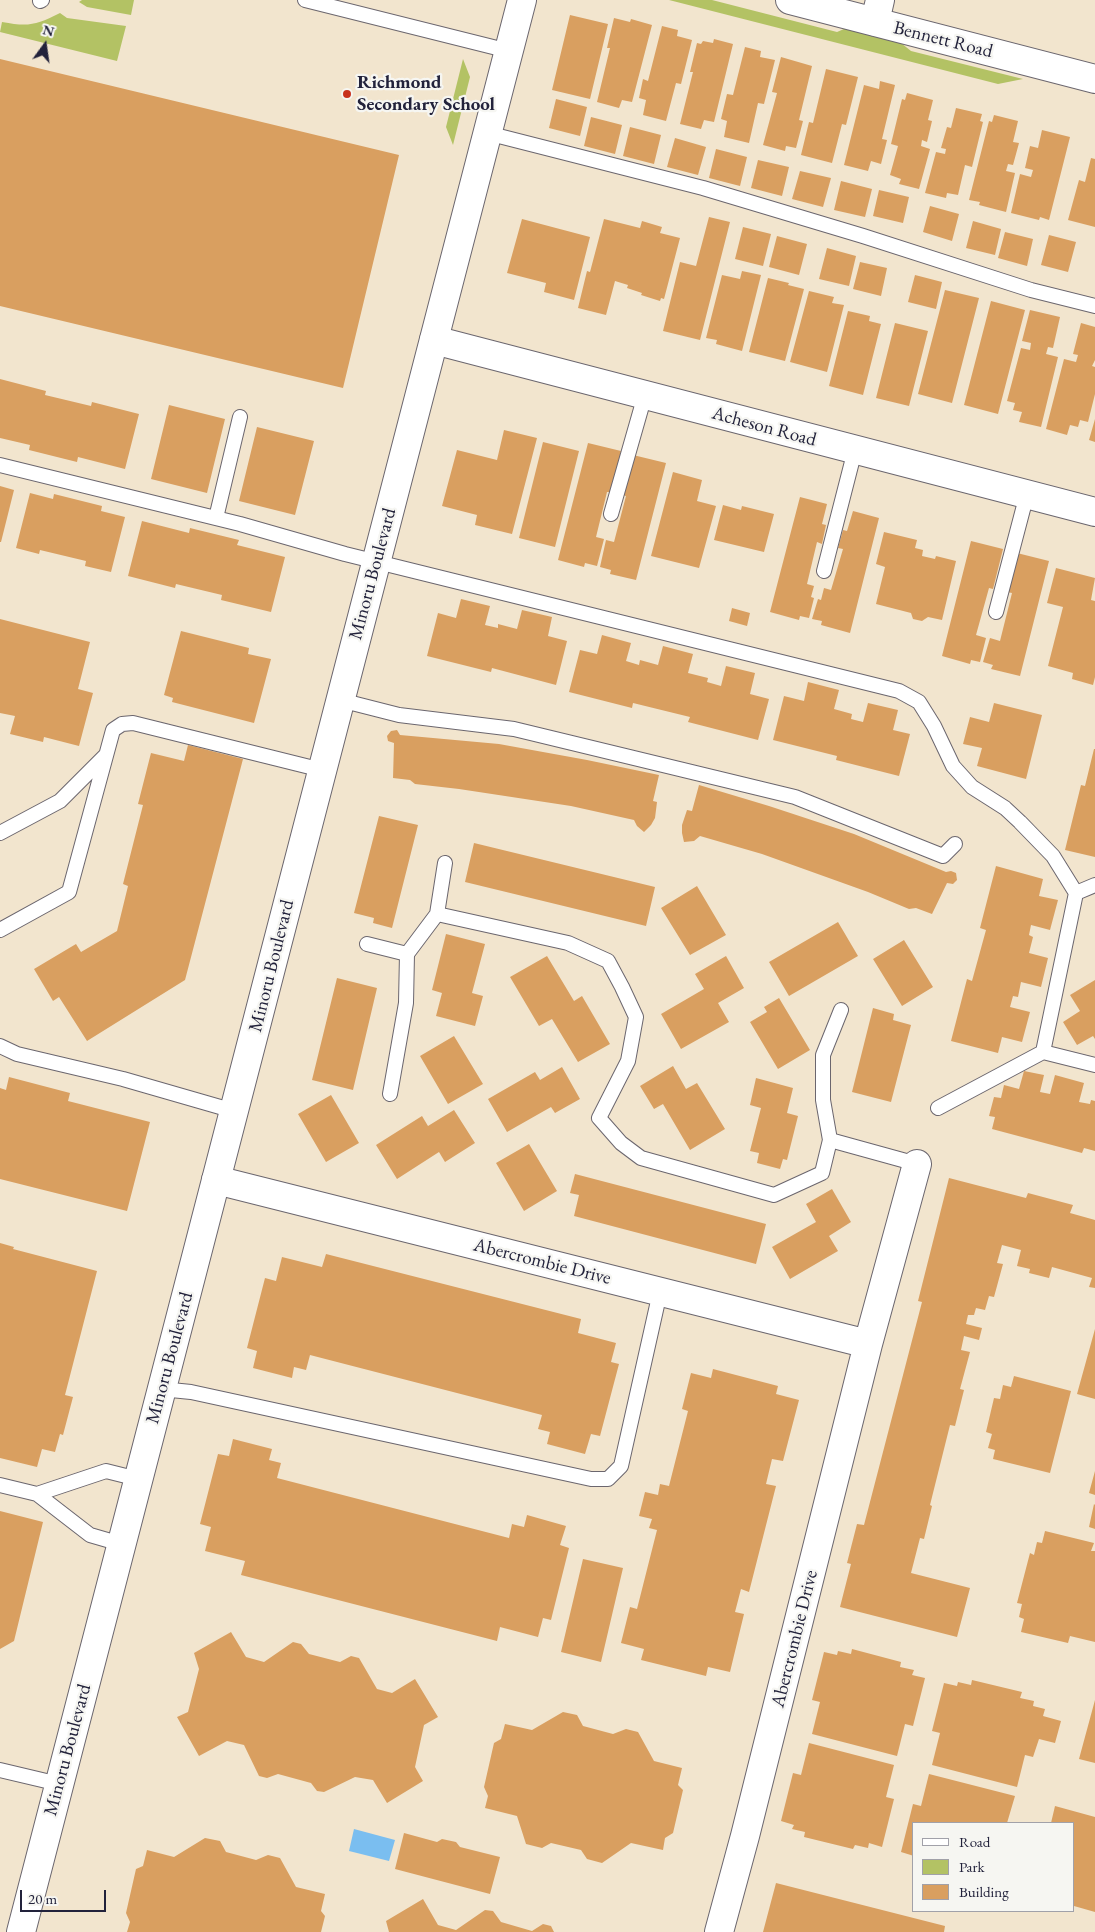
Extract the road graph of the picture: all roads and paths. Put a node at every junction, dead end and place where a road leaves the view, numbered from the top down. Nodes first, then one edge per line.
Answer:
1 (305, 0) edge
2 (522, 0) edge
3 (790, 0) edge
4 (878, 11) edge
5 (509, 51) junction
6 (1095, 79) edge
7 (487, 132) junction
8 (1095, 306) edge
9 (434, 340) junction
10 (645, 395) junction
11 (240, 417) dead end
12 (855, 450) junction
13 (0, 464) edge
14 (1027, 494) junction
15 (1095, 512) edge
16 (611, 514) dead end
17 (216, 518) junction
18 (376, 562) junction
19 (824, 571) dead end
20 (996, 612) dead end
21 (340, 700) junction
22 (105, 756) junction
23 (322, 770) junction
24 (0, 833) edge
25 (955, 844) dead end
26 (445, 863) dead end
27 (1095, 885) edge
28 (1076, 893) junction
29 (437, 914) junction
30 (0, 930) edge
31 (367, 944) dead end
32 (406, 954) junction
33 (841, 1010) dead end
34 (0, 1046) edge
35 (1043, 1052) junction
36 (1095, 1065) edge
37 (390, 1094) dead end
38 (938, 1108) dead end
39 (234, 1111) junction
40 (830, 1140) junction
41 (917, 1164) joint
42 (216, 1180) junction
43 (660, 1292) junction
44 (868, 1344) junction
45 (162, 1389) junction
46 (138, 1479) junction
47 (0, 1485) edge
48 (37, 1494) junction
49 (121, 1544) junction
50 (0, 1770) edge
51 (59, 1784) junction
52 (21, 1932) edge
53 (719, 1932) edge

1 - 5 lane
2 - 5 street, Minoru Boulevard
3 - 4 street, Bennett Road
4 - 6 street, Bennett Road
5 - 7 street, Minoru Boulevard
7 - 8 lane
7 - 9 street, Minoru Boulevard
9 - 10 street, Acheson Road
9 - 18 street, Minoru Boulevard
10 - 12 street, Acheson Road
10 - 16 lane
11 - 17 lane
12 - 14 street, Acheson Road
12 - 19 lane
13 - 17 lane
14 - 15 street, Acheson Road
14 - 20 lane
17 - 18 lane
18 - 21 street, Minoru Boulevard
18 - 28 lane
21 - 23 street, Minoru Boulevard
21 - 25 lane
22 - 23 lane
22 - 24 lane
22 - 30 lane
23 - 39 street, Minoru Boulevard
26 - 29 lane
27 - 28 lane
28 - 35 lane
29 - 32 lane
29 - 40 lane
31 - 32 lane
32 - 37 lane
33 - 40 lane
34 - 39 lane
35 - 36 lane
35 - 38 lane
39 - 42 street, Minoru Boulevard
40 - 41 lane
41 - 44 street, Abercrombie Drive
42 - 43 street, Abercrombie Drive
42 - 45 street, Minoru Boulevard
43 - 44 street, Abercrombie Drive
43 - 45 lane
44 - 53 street, Abercrombie Drive
45 - 46 street, Minoru Boulevard
46 - 48 lane
46 - 49 street, Minoru Boulevard
47 - 48 lane
48 - 49 lane
49 - 51 street, Minoru Boulevard
50 - 51 lane
51 - 52 street, Minoru Boulevard

